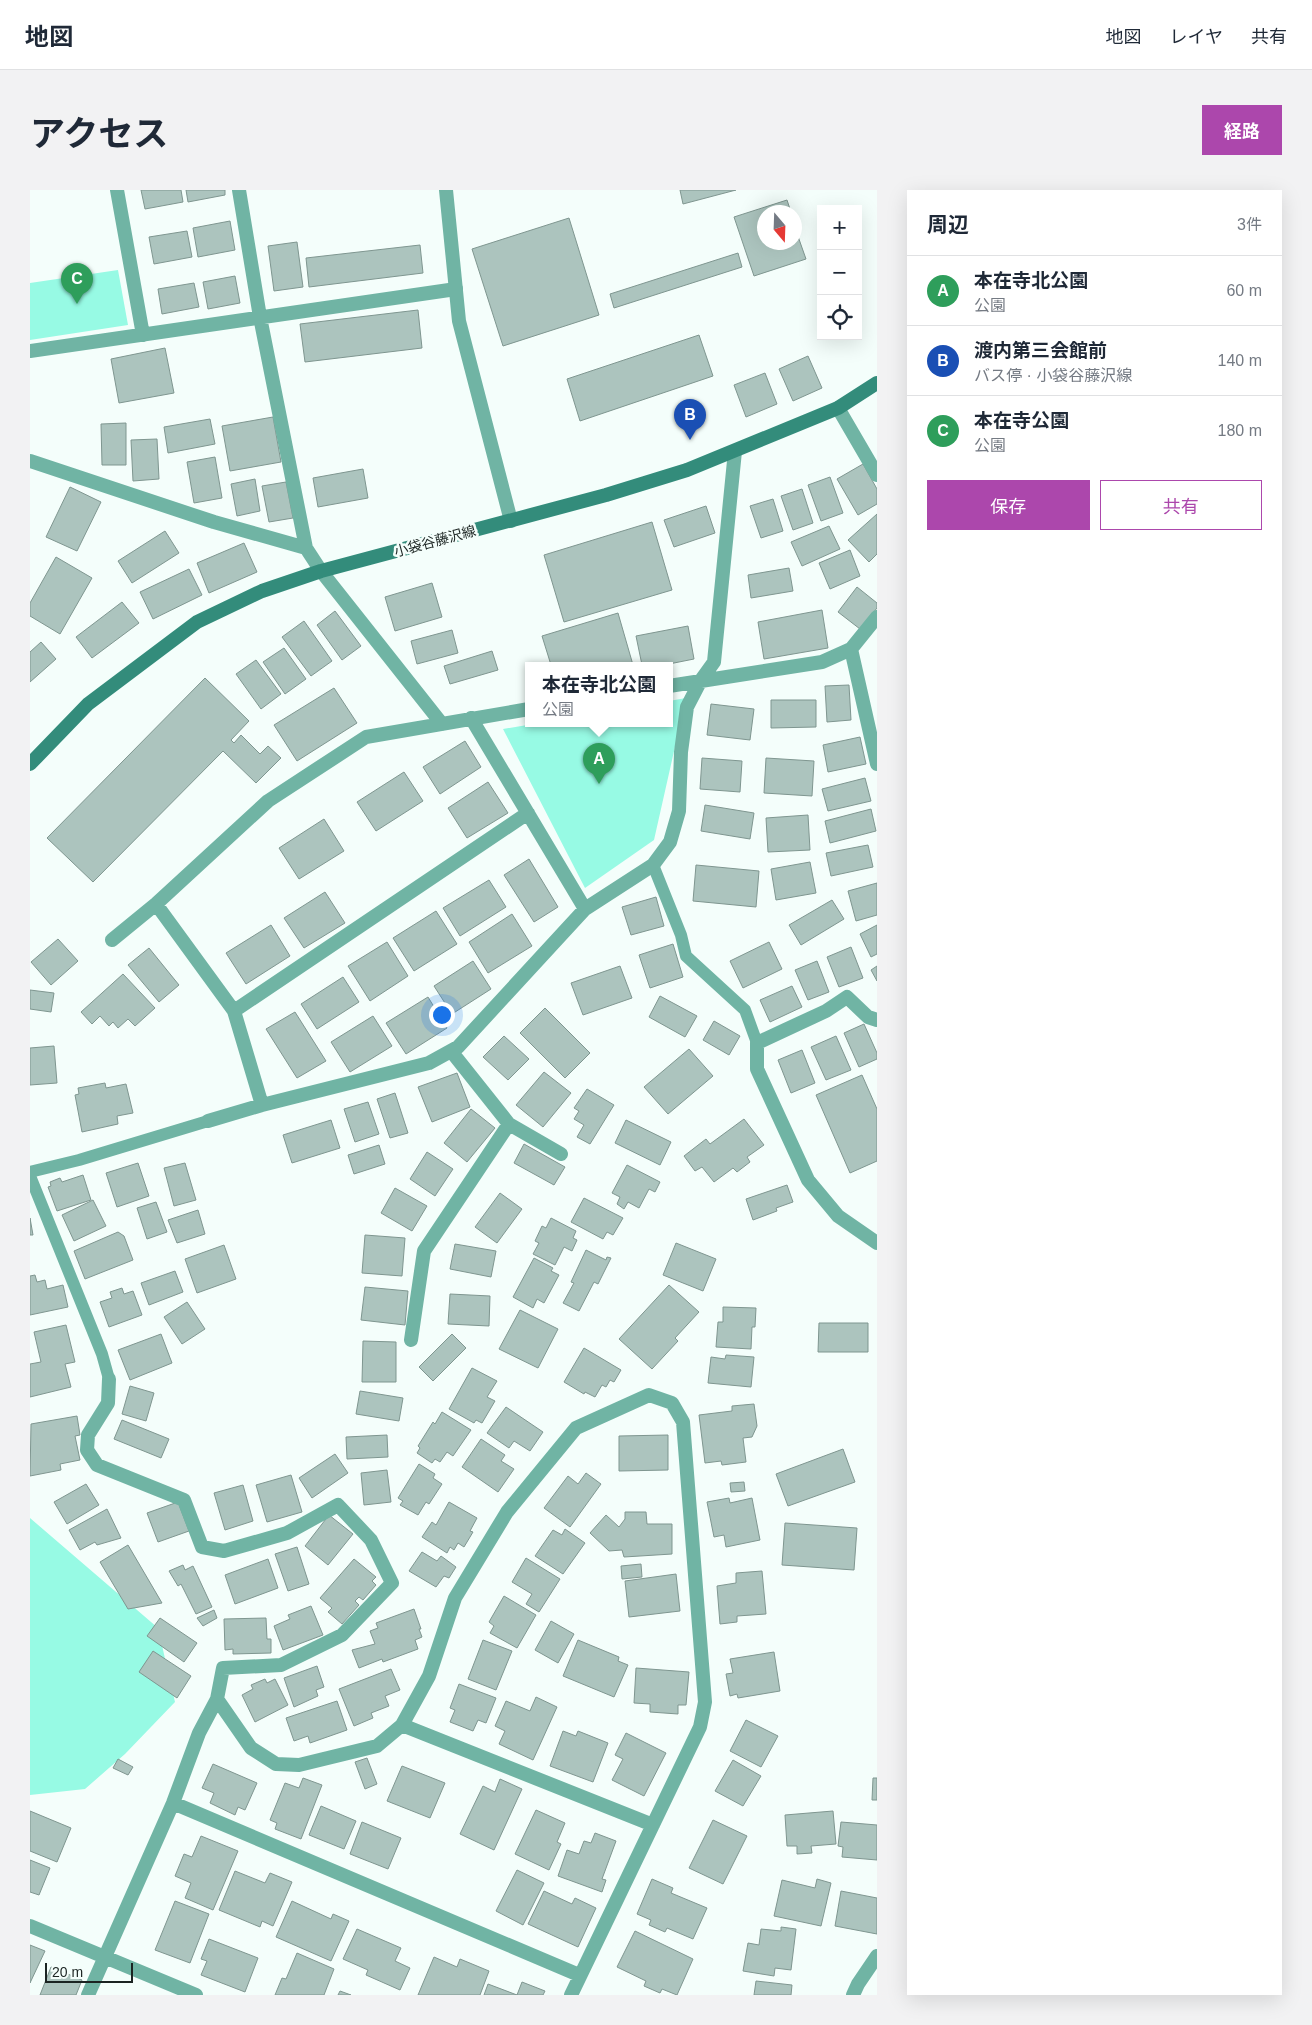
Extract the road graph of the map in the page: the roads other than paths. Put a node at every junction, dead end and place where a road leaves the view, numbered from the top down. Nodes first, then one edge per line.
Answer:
1 (117, 190) edge
2 (239, 190) edge
3 (446, 190) edge
4 (456, 289) junction
5 (260, 318) junction
6 (143, 334) junction
7 (30, 351) edge
8 (877, 383) edge
9 (838, 408) junction
10 (735, 451) junction
11 (30, 461) edge
12 (877, 475) edge
13 (511, 521) junction
14 (306, 548) junction
15 (321, 571) junction
16 (877, 617) edge
17 (851, 649) junction
18 (701, 680) junction
19 (673, 685) edge
20 (525, 710) edge
21 (471, 718) junction
22 (442, 724) junction
23 (30, 764) edge
24 (877, 764) edge
25 (528, 813) junction
26 (653, 865) junction
27 (156, 904) junction
28 (585, 909) junction
29 (112, 940) dead end
30 (234, 1011) junction
31 (877, 1020) edge
32 (757, 1042) junction
33 (450, 1051) junction
34 (262, 1105) junction
35 (208, 1121) joint
36 (509, 1124) junction
37 (561, 1154) dead end
38 (30, 1174) edge
39 (877, 1243) edge
40 (411, 1340) dead end
41 (109, 1378) joint
42 (217, 1699) junction
43 (402, 1725) junction
44 (172, 1803) junction
45 (653, 1825) junction
46 (30, 1926) edge
47 (877, 1956) edge
48 (104, 1958) junction
49 (579, 1975) junction
50 (88, 1995) edge
51 (196, 1995) edge
52 (571, 1995) edge
53 (853, 1995) edge

1 - 6 street
2 - 5 street
3 - 4 street
4 - 5 street
4 - 13 street
5 - 6 street
5 - 14 street
6 - 7 street
8 - 9 main road, 小袋谷藤沢線
9 - 10 main road, 小袋谷藤沢線
9 - 12 street
10 - 13 main road, 小袋谷藤沢線
10 - 18 street
11 - 14 street
13 - 15 main road, 小袋谷藤沢線
14 - 15 street
15 - 22 street
15 - 23 main road, 小袋谷藤沢線
16 - 17 street
17 - 18 street
17 - 24 street
18 - 19 street
18 - 26 street
20 - 21 street
21 - 22 street
21 - 25 street
22 - 27 street
25 - 28 street
25 - 30 street
26 - 28 street
26 - 32 lane
27 - 29 street
27 - 30 street
28 - 33 street
30 - 34 street
31 - 32 street
32 - 39 street
33 - 34 street
33 - 36 street
34 - 35 street
35 - 38 lane
36 - 37 street
36 - 40 street
38 - 41 lane
41 - 42 street
42 - 43 street
42 - 44 street
43 - 45 street
43 - 45 street
44 - 48 street
44 - 49 street
45 - 49 street
46 - 48 street
47 - 53 street
48 - 50 street
48 - 51 street
49 - 52 street

